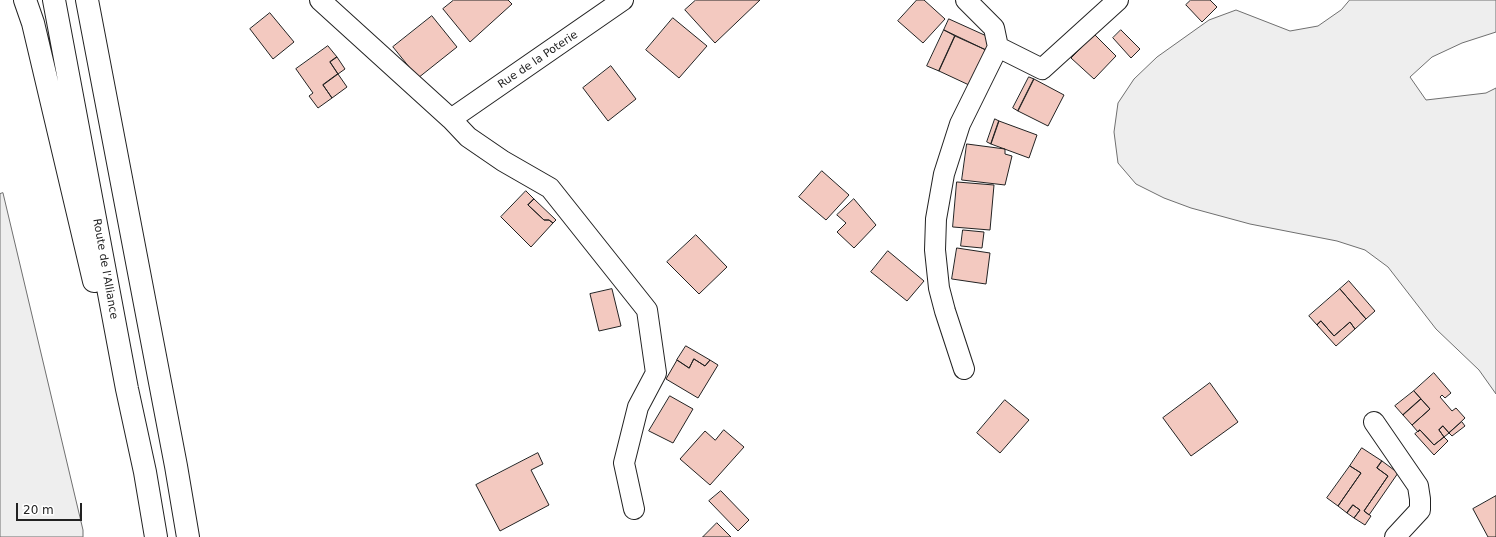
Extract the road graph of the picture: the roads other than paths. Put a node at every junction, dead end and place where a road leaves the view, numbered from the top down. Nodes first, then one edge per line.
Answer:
1 (25, 0) edge
2 (54, 0) edge
3 (87, 0) edge
4 (320, 0) edge
5 (624, 0) edge
6 (966, 0) edge
7 (1118, 0) edge
8 (998, 47) junction
9 (451, 119) junction
10 (964, 369) dead end
11 (127, 389) junction
12 (1374, 422) dead end
13 (634, 509) dead end
14 (156, 537) edge
15 (188, 537) edge
16 (1395, 537) edge

1 - 11 highway
2 - 11 highway, Route de l'Alliance
3 - 15 highway
4 - 9 street
5 - 9 street, Rue de la Poterie
6 - 8 street
7 - 8 street
8 - 10 street
9 - 13 street
11 - 14 highway, Route de l'Alliance
12 - 16 street

